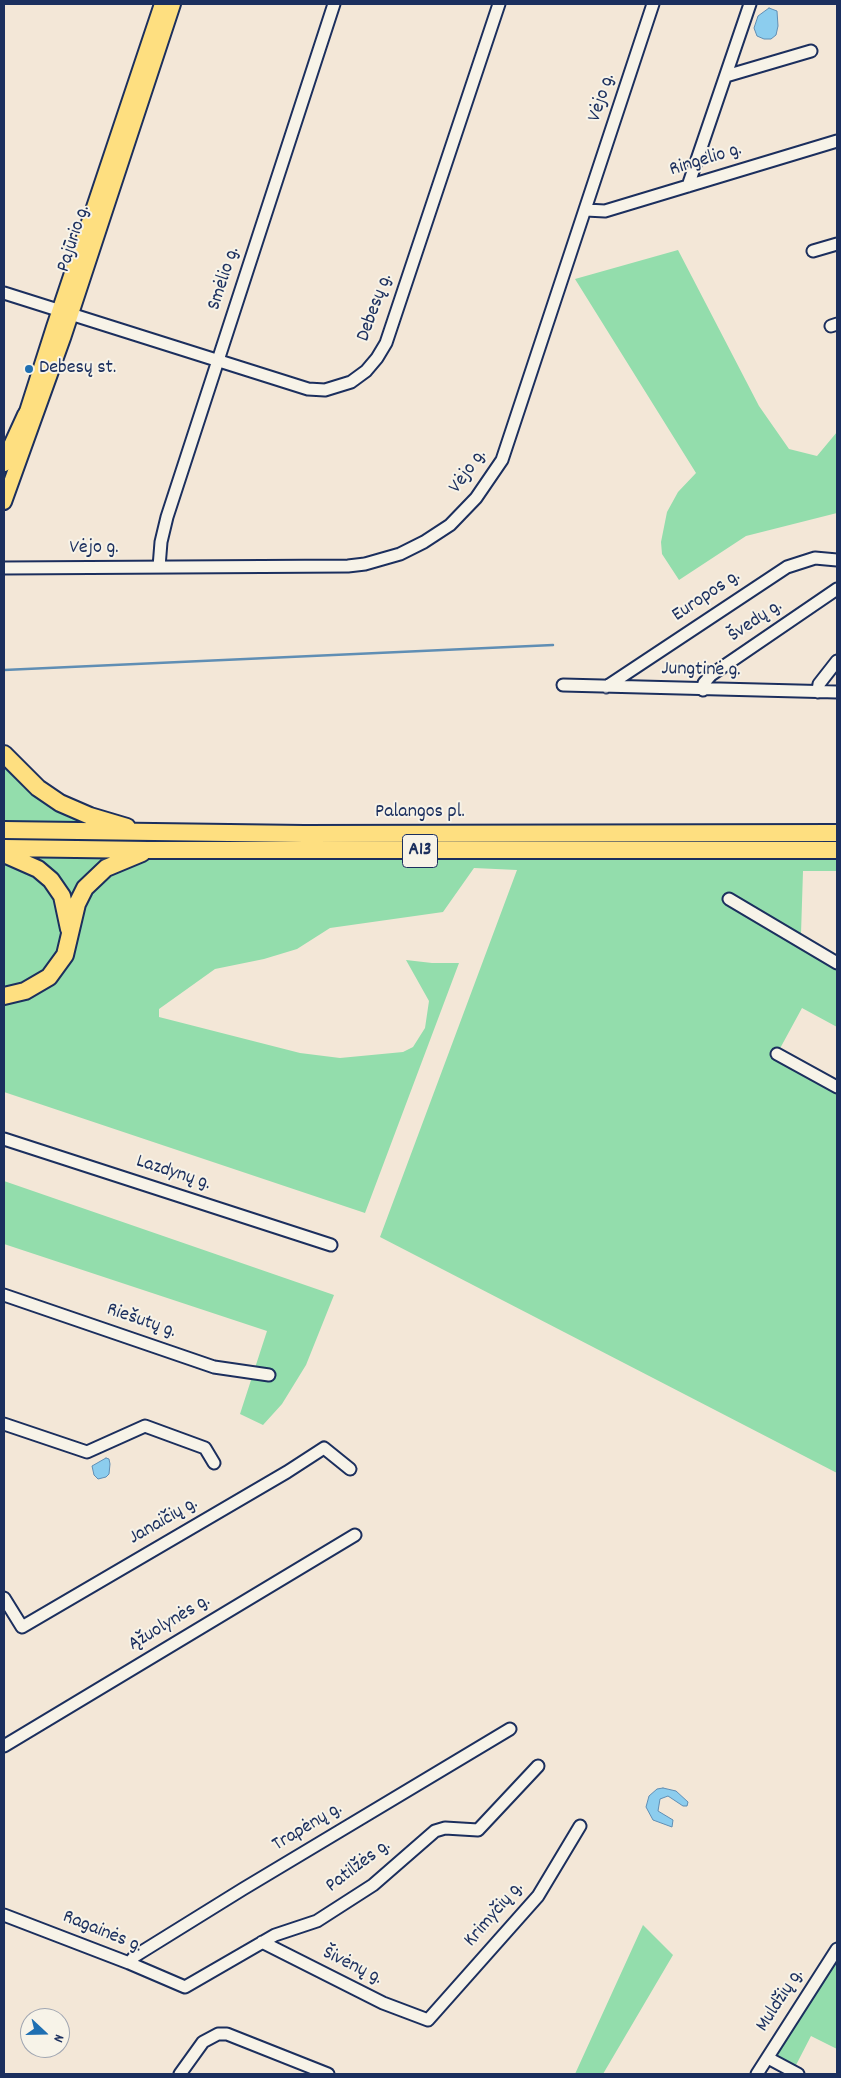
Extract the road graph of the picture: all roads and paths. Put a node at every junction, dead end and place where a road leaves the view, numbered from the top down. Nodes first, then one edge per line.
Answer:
1 (162, 4) edge
2 (174, 4) edge
3 (334, 4) edge
4 (499, 4) edge
5 (653, 4) edge
6 (750, 4) edge
7 (811, 51) dead end
8 (726, 76) junction
9 (837, 142) edge
10 (688, 186) junction
11 (586, 210) junction
12 (837, 244) edge
13 (813, 251) dead end
14 (4, 293) edge
15 (65, 312) junction
16 (218, 362) junction
17 (26, 415) junction
18 (4, 463) edge
19 (9, 485) junction
20 (4, 502) edge
21 (837, 560) edge
22 (159, 567) junction
23 (4, 568) edge
24 (837, 589) edge
25 (837, 661) edge
26 (563, 685) dead end
27 (606, 687) junction
28 (703, 690) junction
29 (818, 692) junction
30 (837, 692) edge
31 (4, 754) edge
32 (4, 830) edge
33 (146, 833) junction
34 (837, 833) edge
35 (4, 848) edge
36 (148, 850) junction
37 (837, 850) edge
38 (4, 854) edge
39 (729, 899) dead end
40 (70, 932) junction
41 (837, 963) edge
42 (4, 996) edge
43 (777, 1054) dead end
44 (837, 1087) edge
45 (4, 1139) edge
46 (331, 1245) dead end
47 (4, 1296) edge
48 (269, 1375) dead end
49 (4, 1424) edge
50 (214, 1463) dead end
51 (350, 1469) dead end
52 (355, 1535) dead end
53 (4, 1598) edge
54 (510, 1729) dead end
55 (4, 1746) edge
56 (538, 1766) dead end
57 (580, 1826) dead end
58 (4, 1915) edge
59 (262, 1942) junction
60 (837, 1949) edge
61 (129, 1963) junction
62 (185, 1987) joint
63 (428, 2020) joint
64 (768, 2058) junction
65 (180, 2074) edge
66 (328, 2074) edge
67 (757, 2074) edge
68 (798, 2074) edge

1 - 15 main road, Pajūrio g.
2 - 15 main road, Pajūrio g.
3 - 16 street, Smėlio g.
4 - 16 street, Debesų g.
5 - 11 street, Vėjo g.
6 - 8 street
7 - 8 street
8 - 10 street
9 - 10 street, Ringelio g.
10 - 11 street, Ringelio g.
11 - 22 street, Vėjo g.
12 - 13 street
14 - 15 street, Debesų g.
15 - 16 street, Debesų g.
15 - 17 main road, Pajūrio g.
15 - 19 main road, Pajūrio g.
16 - 22 street, Smėlio g.
17 - 18 highway
17 - 19 main road, Pajūrio g.
19 - 20 main road, Pajūrio g.
21 - 27 street, Europos g.
22 - 23 street, Vėjo g.
24 - 28 street, Švedų g.
25 - 29 street
26 - 27 street, Jungtinė g.
27 - 28 street, Jungtinė g.
28 - 29 street, Jungtinė g.
29 - 30 street, Jungtinė g.
31 - 33 highway
32 - 33 highway, Palangos pl. / A13
33 - 34 highway, Palangos pl. / A13
35 - 36 highway, Palangos pl. / A13
36 - 37 highway, Palangos pl. / A13
36 - 40 highway
38 - 40 highway
39 - 41 street
40 - 42 highway
43 - 44 street
45 - 46 street, Lazdynų g.
47 - 48 street, Riešutų g.
49 - 50 street
51 - 53 street, Janaičių g.
52 - 55 street, Ąžuolynės g.
54 - 61 street, Trapėnų g.
56 - 59 street, Patilžės g.
57 - 63 street, Krimyčių g.
58 - 61 street, Ragainės g.
59 - 62 street, Patilžės g.
59 - 63 street, Šivėnų g.
60 - 64 street, Muldžių g.
61 - 62 street, Ragainės g.
64 - 67 street, Muldžių g.
64 - 68 street
65 - 66 street

